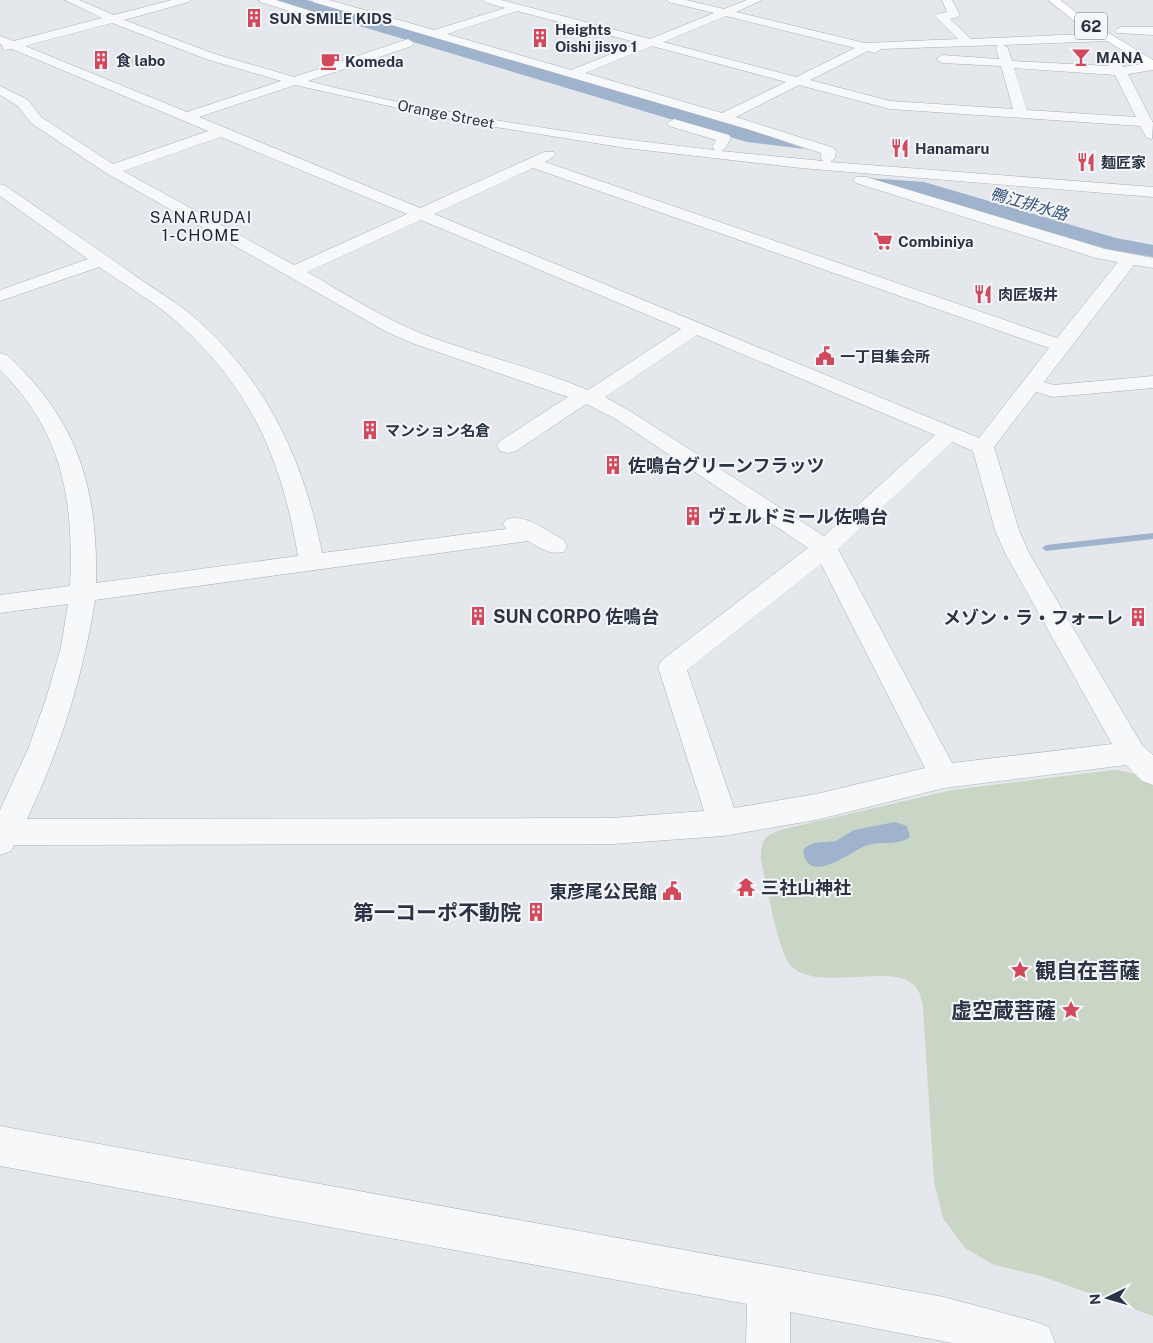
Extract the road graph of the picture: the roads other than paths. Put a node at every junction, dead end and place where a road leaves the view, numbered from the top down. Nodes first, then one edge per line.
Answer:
1 (70, 0) edge
2 (93, 0) edge
3 (185, 0) edge
4 (264, 0) edge
5 (317, 0) edge
6 (488, 0) edge
7 (538, 0) edge
8 (672, 0) edge
9 (757, 0) edge
10 (947, 0) edge
11 (1053, 0) edge
12 (516, 7) junction
13 (725, 12) junction
14 (128, 15) junction
15 (112, 19) junction
16 (1106, 22) dead end
17 (345, 24) dead end
18 (1153, 31) edge
19 (858, 32) dead end
20 (435, 34) junction
21 (1124, 34) junction
22 (1108, 37) junction
23 (390, 38) dead end
24 (841, 40) junction
25 (650, 42) junction
26 (969, 42) junction
27 (996, 42) junction
28 (4, 45) edge
29 (868, 46) junction
30 (1130, 51) junction
31 (1153, 51) edge
32 (1153, 56) edge
33 (910, 57) dead end
34 (928, 58) dead end
35 (1006, 63) junction
36 (1153, 65) edge
37 (1120, 71) junction
38 (572, 74) junction
39 (310, 76) junction
40 (295, 81) junction
41 (798, 81) junction
42 (0, 90) edge
43 (1021, 114) junction
44 (187, 117) junction
45 (657, 118) dead end
46 (723, 118) junction
47 (1145, 122) junction
48 (220, 132) junction
49 (1153, 136) edge
50 (581, 138) junction
51 (719, 147) junction
52 (533, 163) junction
53 (832, 163) junction
54 (111, 170) junction
55 (1153, 183) edge
56 (0, 189) edge
57 (1153, 192) edge
58 (420, 214) junction
59 (1129, 259) junction
60 (102, 260) junction
61 (1153, 263) edge
62 (294, 272) junction
63 (0, 296) edge
64 (695, 328) junction
65 (1061, 346) junction
66 (0, 359) edge
67 (1153, 382) edge
68 (1031, 384) junction
69 (587, 397) junction
70 (949, 433) junction
71 (508, 446) dead end
72 (983, 447) junction
73 (502, 518) dead end
74 (531, 533) junction
75 (555, 546) dead end
76 (825, 548) junction
77 (311, 562) junction
78 (82, 593) junction
79 (0, 604) edge
80 (1144, 762) edge
81 (944, 776) junction
82 (723, 823) junction
83 (3, 837) edge
84 (0, 1146) edge
85 (770, 1286) junction
86 (768, 1343) edge
87 (1033, 1343) edge

1 - 15 street, Orange Street
2 - 14 street, Orange Street
3 - 14 street
4 - 17 street
5 - 20 street
6 - 12 street
7 - 12 street
8 - 13 street
9 - 13 street
10 - 26 street
11 - 22 main road, 62
12 - 20 street
12 - 25 street
13 - 24 street
13 - 25 street
14 - 15 street
14 - 39 street, Orange Street
15 - 28 street
15 - 40 street, Orange Street
16 - 21 main road, 62
18 - 21 street
19 - 24 street
20 - 38 street
21 - 31 main road, 62
21 - 32 street
22 - 27 street
22 - 30 main road, 62
23 - 39 street
24 - 29 street
25 - 38 street
25 - 41 street
26 - 27 street
26 - 29 street
27 - 35 street
28 - 44 street
29 - 33 street
29 - 41 street
30 - 36 main road, 62
30 - 37 street
34 - 35 street
35 - 37 street
35 - 43 street
36 - 37 street
37 - 47 street
38 - 46 street
39 - 40 street
39 - 51 street, Orange Street
40 - 44 street
40 - 50 street, Orange Street
41 - 43 street
41 - 46 street
42 - 54 street
43 - 47 street
44 - 48 street
45 - 51 street
46 - 53 street
47 - 49 street
48 - 54 street
48 - 58 street
50 - 52 street
50 - 53 street, Orange Street
51 - 53 street, Orange Street
52 - 58 street
52 - 65 street
53 - 55 street
53 - 57 street
53 - 59 street
54 - 62 street
56 - 60 street
58 - 62 street
58 - 64 street
59 - 61 street
59 - 65 street
60 - 63 street
60 - 77 street
62 - 69 street
64 - 69 street
64 - 70 street
65 - 68 street
66 - 78 street
67 - 68 street
68 - 72 street
69 - 71 street
69 - 76 street
70 - 72 street
70 - 76 street
72 - 80 street
73 - 74 street
74 - 75 street
74 - 77 street
76 - 81 street
76 - 82 street
77 - 78 street
78 - 79 street
78 - 83 street
80 - 81 street
81 - 82 street
82 - 83 street
84 - 85 street
85 - 86 street
85 - 87 street

